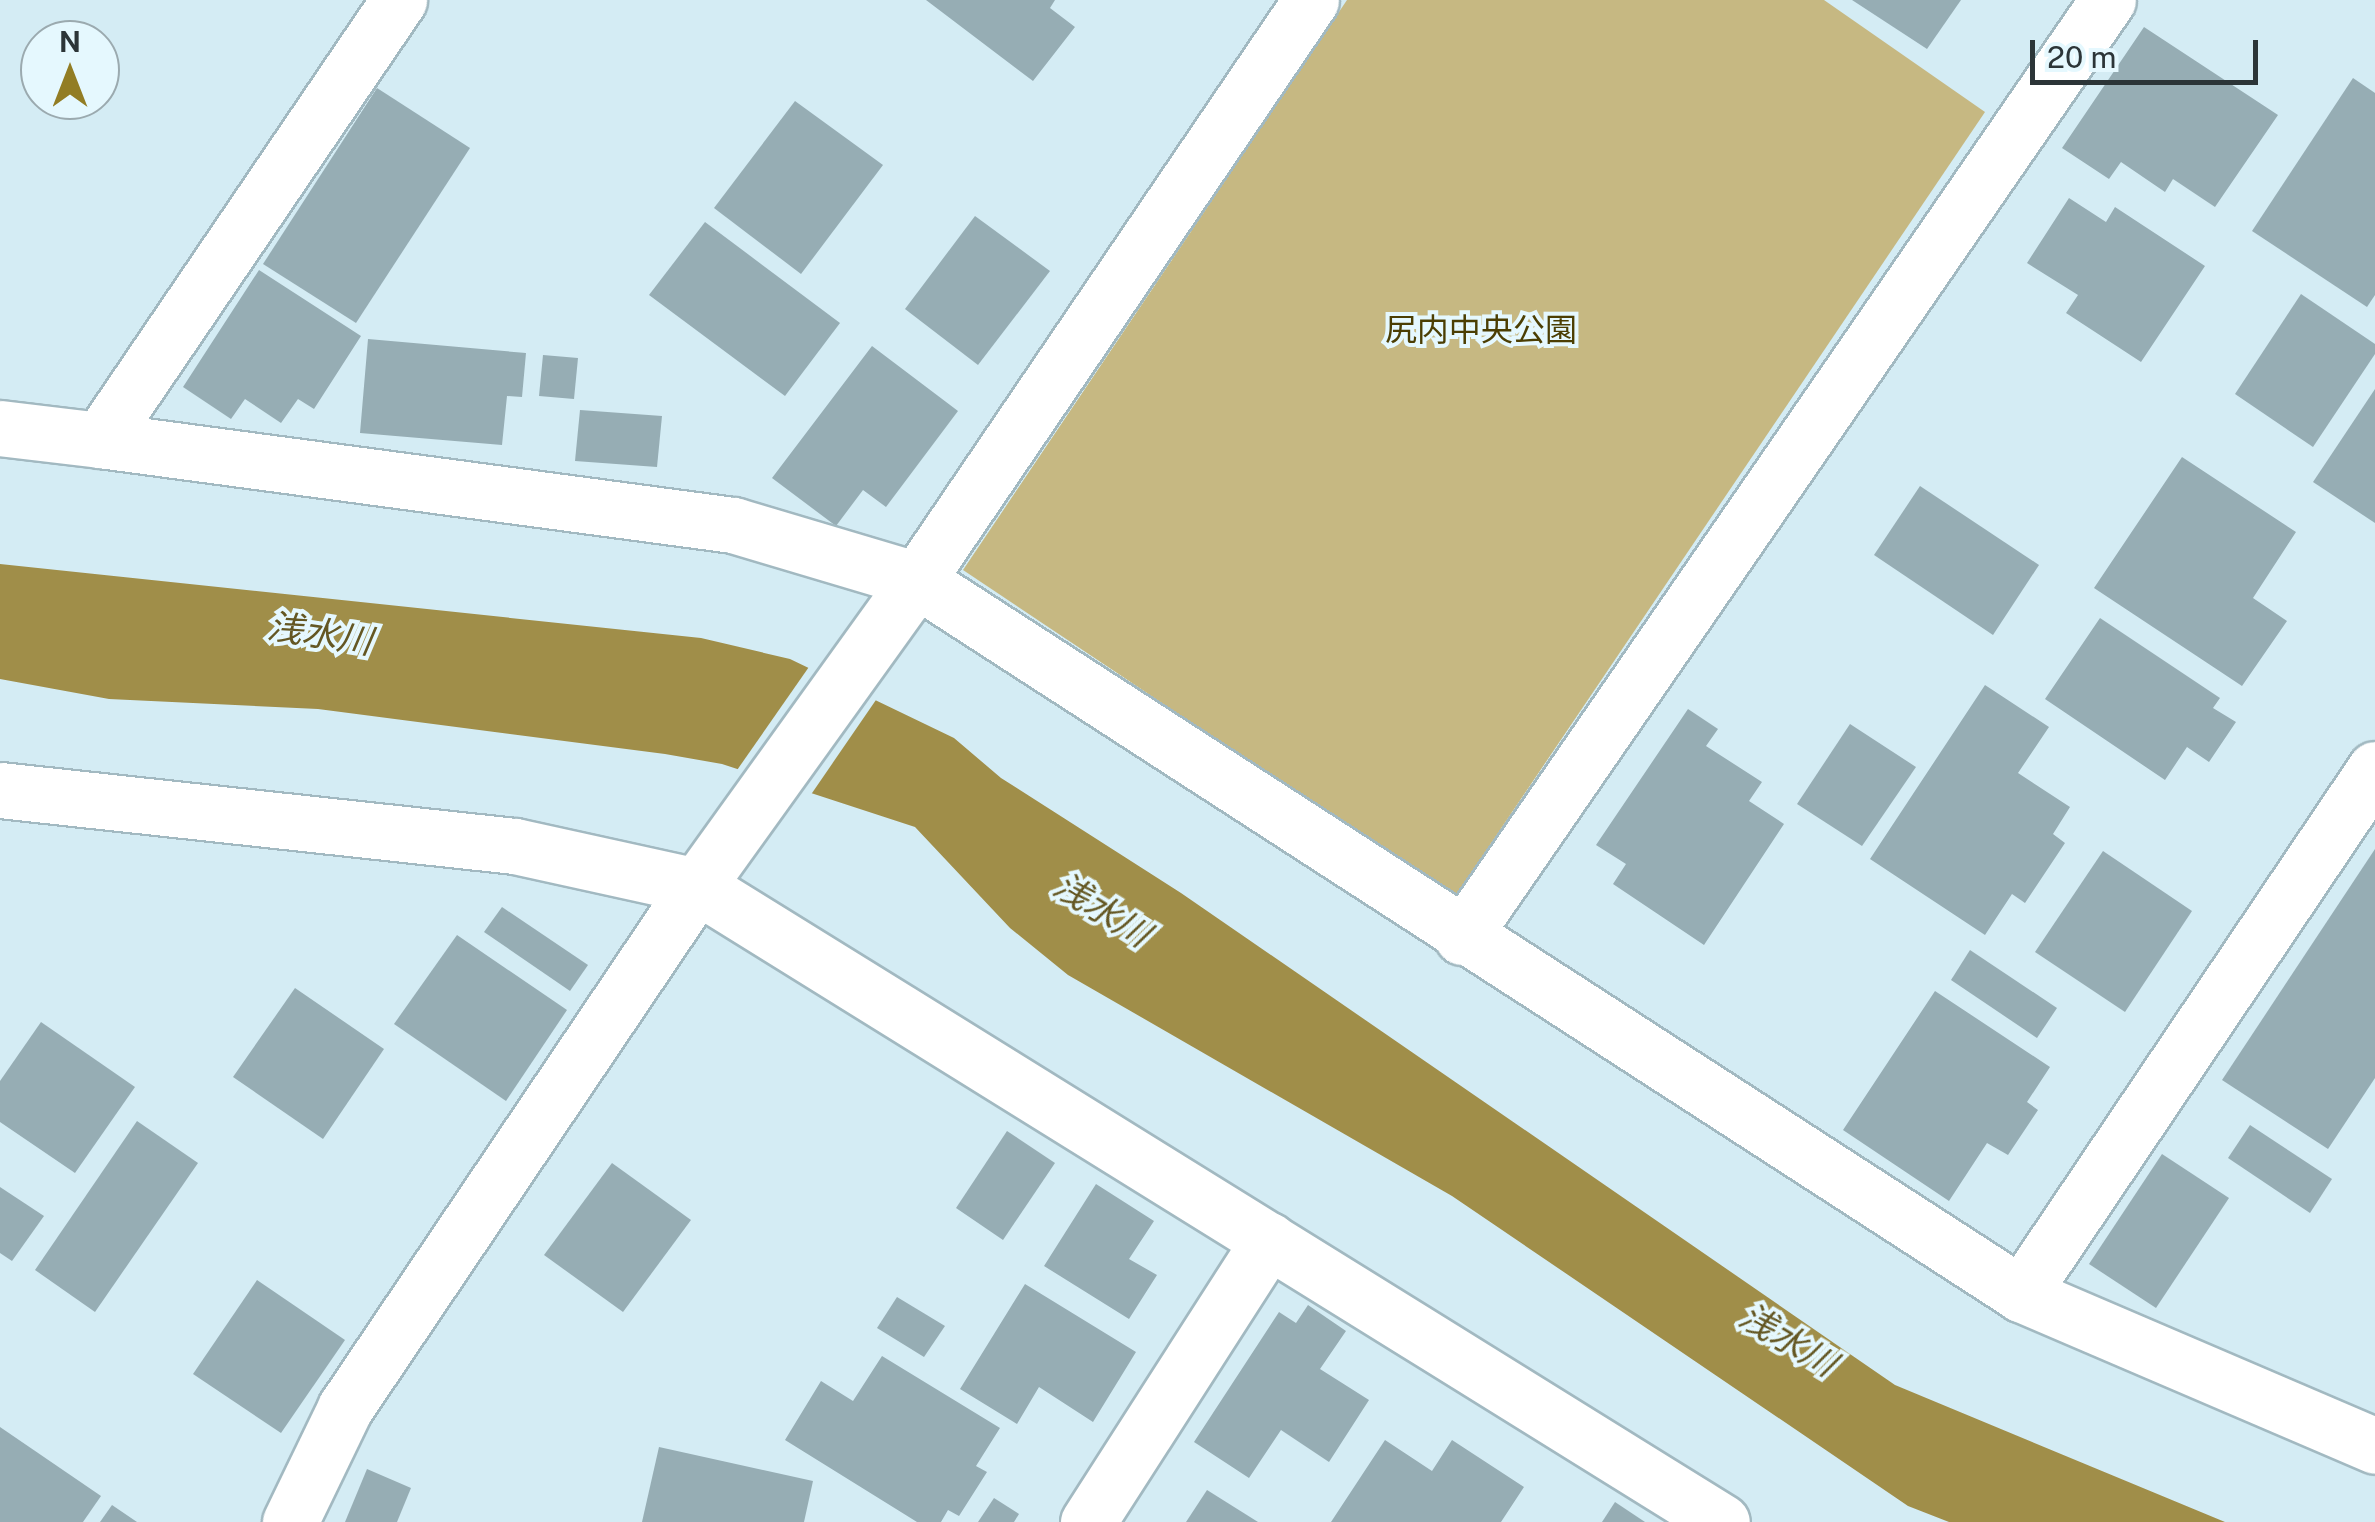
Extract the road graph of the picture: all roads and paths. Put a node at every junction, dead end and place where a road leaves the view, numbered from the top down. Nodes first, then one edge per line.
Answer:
1 (398, 0) edge
2 (1312, 0) edge
3 (2108, 0) edge
4 (0, 428) edge
5 (100, 440) junction
6 (917, 580) junction
7 (2375, 770) edge
8 (0, 790) edge
9 (710, 870) junction
10 (1462, 937) junction
11 (1269, 1240) junction
12 (2021, 1294) junction
13 (2375, 1446) edge
14 (290, 1522) edge
15 (1088, 1522) edge
16 (1722, 1522) edge

1 - 5 street
2 - 6 street
3 - 10 street
4 - 5 street
5 - 6 street
6 - 9 street
6 - 10 street
7 - 12 street
8 - 9 street
9 - 11 street
9 - 14 street
10 - 12 street
11 - 15 street
11 - 16 street
12 - 13 street

